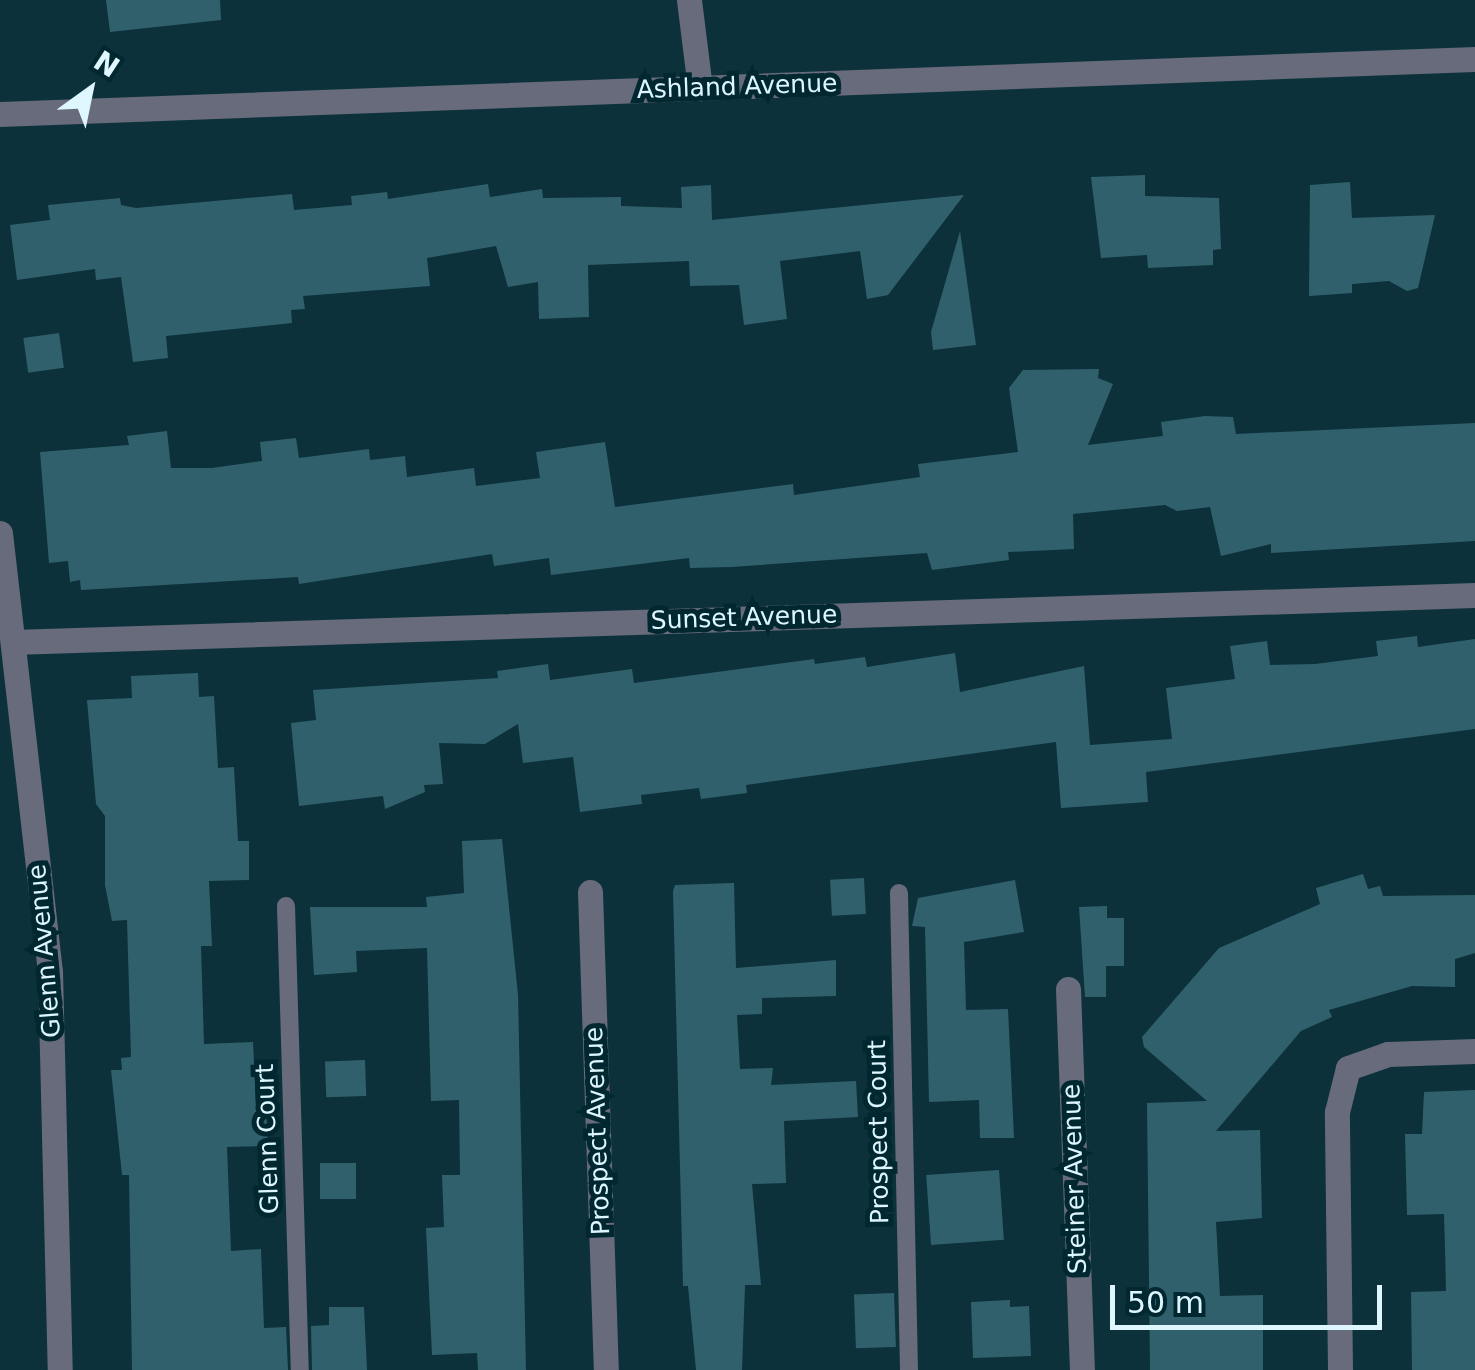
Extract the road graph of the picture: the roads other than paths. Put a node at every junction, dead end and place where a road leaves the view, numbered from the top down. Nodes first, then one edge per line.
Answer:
1 (689, 0) edge
2 (1475, 59) edge
3 (700, 88) junction
4 (0, 114) edge
5 (0, 533) edge
6 (1475, 595) edge
7 (13, 642) junction
8 (590, 892) dead end
9 (899, 893) dead end
10 (286, 906) dead end
11 (1068, 989) dead end
12 (1475, 1051) edge
13 (60, 1370) edge
14 (300, 1370) edge
15 (606, 1370) edge
16 (909, 1370) edge
17 (1082, 1370) edge
18 (1340, 1370) edge

1 - 3 street
2 - 3 street, Ashland Avenue
3 - 4 street, Ashland Avenue
5 - 7 street, Glenn Avenue
6 - 7 street, Sunset Avenue
7 - 13 street, Glenn Avenue
8 - 15 street, Prospect Avenue
9 - 16 lane, Prospect Court
10 - 14 lane, Glenn Court
11 - 17 street, Steiner Avenue
12 - 18 street

